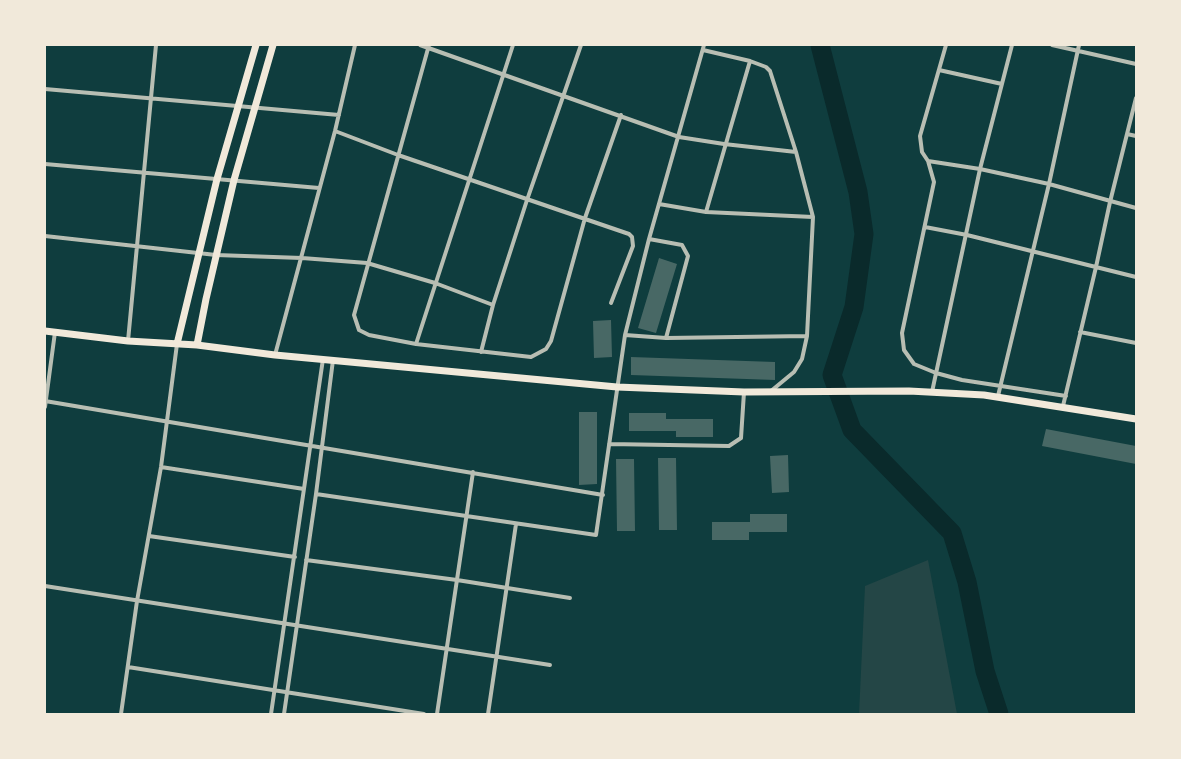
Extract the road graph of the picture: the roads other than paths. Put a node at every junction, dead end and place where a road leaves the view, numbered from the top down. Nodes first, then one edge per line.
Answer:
1 (156, 45) edge
2 (256, 45) edge
3 (273, 45) edge
4 (354, 45) edge
5 (420, 45) edge
6 (512, 45) edge
7 (581, 45) edge
8 (704, 45) edge
9 (946, 45) edge
10 (1012, 45) edge
11 (1052, 45) edge
12 (1079, 45) edge
13 (429, 47) edge
14 (704, 50) junction
15 (1078, 51) junction
16 (750, 60) junction
17 (1136, 64) edge
18 (939, 70) junction
19 (503, 75) junction
20 (1002, 84) junction
21 (45, 89) edge
22 (562, 96) junction
23 (151, 98) junction
24 (1136, 98) edge
25 (239, 106) junction
26 (255, 108) junction
27 (339, 115) junction
28 (621, 115) junction
29 (335, 131) junction
30 (1127, 134) junction
31 (1136, 136) edge
32 (679, 137) junction
33 (724, 144) junction
34 (796, 152) junction
35 (398, 155) junction
36 (928, 161) junction
37 (45, 164) edge
38 (980, 169) junction
39 (144, 172) junction
40 (217, 179) junction
41 (234, 180) junction
42 (470, 180) junction
43 (1049, 184) junction
44 (319, 188) junction
45 (527, 200) junction
46 (1110, 202) junction
47 (659, 204) junction
48 (1136, 208) edge
49 (706, 212) junction
50 (813, 217) junction
51 (585, 218) junction
52 (925, 227) junction
53 (967, 235) junction
54 (45, 236) edge
55 (650, 239) junction
56 (137, 245) junction
57 (199, 252) junction
58 (1032, 252) junction
59 (216, 255) junction
60 (302, 258) junction
61 (367, 263) junction
62 (1096, 267) junction
63 (1136, 277) edge
64 (434, 283) junction
65 (611, 303) dead end
66 (493, 305) junction
67 (45, 331) edge
68 (55, 332) junction
69 (1080, 332) junction
70 (625, 335) junction
71 (807, 336) junction
72 (666, 338) junction
73 (128, 341) junction
74 (1136, 343) edge
75 (176, 344) junction
76 (416, 344) junction
77 (197, 345) junction
78 (481, 352) junction
79 (275, 355) junction
80 (323, 359) junction
81 (333, 360) junction
82 (936, 373) junction
83 (1000, 386) junction
84 (617, 387) junction
85 (744, 392) junction
86 (769, 392) junction
87 (932, 392) junction
88 (998, 396) junction
89 (1066, 396) junction
90 (45, 401) edge
91 (1063, 406) junction
92 (45, 407) edge
93 (1136, 419) edge
94 (166, 422) junction
95 (609, 444) junction
96 (309, 446) junction
97 (322, 449) junction
98 (161, 467) junction
99 (473, 472) junction
100 (304, 489) junction
101 (316, 494) junction
102 (603, 495) junction
103 (468, 516) junction
104 (516, 524) junction
105 (149, 536) junction
106 (294, 557) junction
107 (306, 560) junction
108 (457, 580) junction
109 (45, 586) edge
110 (506, 587) junction
111 (570, 598) dead end
112 (137, 601) junction
113 (284, 623) junction
114 (297, 625) junction
115 (447, 649) junction
116 (495, 657) junction
117 (550, 665) dead end
118 (128, 667) junction
119 (275, 689) junction
120 (287, 692) junction
121 (121, 714) edge
122 (271, 714) edge
123 (284, 714) edge
124 (424, 714) edge
125 (437, 714) edge
126 (488, 714) edge

1 - 23 street
2 - 25 main road
3 - 26 main road
4 - 27 street
5 - 13 street
6 - 19 street
7 - 22 street
8 - 14 street
9 - 18 street
10 - 20 street
11 - 15 street
12 - 15 street
13 - 19 street
13 - 35 street
14 - 16 street
14 - 32 street
15 - 17 street
15 - 43 street
16 - 33 street
16 - 34 street
18 - 20 street
18 - 36 street
19 - 22 street
19 - 42 street
20 - 38 street
21 - 23 street
22 - 28 street
22 - 45 street
23 - 25 street
23 - 39 street
24 - 30 street
25 - 26 street
25 - 40 main road
26 - 27 street
26 - 41 main road
27 - 29 street
28 - 32 street
28 - 51 street
29 - 35 street
29 - 44 street
30 - 31 street
30 - 46 street
32 - 33 street
32 - 47 street
33 - 34 street
33 - 49 street
34 - 50 street
35 - 42 street
35 - 61 street
36 - 38 street
36 - 52 street
37 - 39 street
38 - 43 street
38 - 53 street
39 - 40 street
39 - 56 street
40 - 41 street
40 - 57 main road
41 - 44 street
41 - 59 main road
42 - 45 street
42 - 64 street
43 - 46 street
43 - 58 street
44 - 60 street
45 - 51 street
45 - 66 street
46 - 48 street
46 - 62 street
47 - 49 street
47 - 55 street
49 - 50 street
50 - 71 street
51 - 65 street
51 - 78 street
52 - 53 street
52 - 82 street
53 - 58 street
53 - 82 street
54 - 56 street
55 - 70 street
55 - 72 street
56 - 57 street
56 - 73 street
57 - 59 street
57 - 75 main road
58 - 62 street
58 - 83 street
59 - 60 street
59 - 77 main road
60 - 61 street
60 - 79 street
61 - 64 street
61 - 76 street
62 - 63 street
62 - 69 street
64 - 66 street
64 - 76 street
66 - 78 street
67 - 68 main road
68 - 73 main road
68 - 90 street
69 - 74 street
69 - 89 street
70 - 72 street
70 - 84 street
71 - 72 street
71 - 86 street
73 - 75 main road
75 - 77 main road
75 - 94 street
76 - 78 street
77 - 79 main road
79 - 80 main road
80 - 81 main road
80 - 96 street
81 - 84 main road
81 - 97 street
82 - 83 street
82 - 87 street
83 - 88 street
83 - 89 street
84 - 85 main road
84 - 95 street
85 - 86 main road
85 - 95 street
86 - 87 main road
87 - 88 main road
88 - 91 main road
89 - 91 street
90 - 92 street
90 - 94 street
91 - 93 main road
94 - 96 street
94 - 98 street
95 - 102 street
96 - 97 street
96 - 100 street
97 - 99 street
97 - 101 street
98 - 100 street
98 - 105 street
99 - 102 street
99 - 103 street
100 - 106 street
101 - 103 street
101 - 107 street
102 - 104 street
103 - 104 street
103 - 108 street
104 - 110 street
105 - 106 street
105 - 112 street
106 - 113 street
107 - 108 street
107 - 114 street
108 - 110 street
108 - 115 street
109 - 112 street
110 - 111 street
110 - 116 street
112 - 113 street
112 - 118 street
113 - 114 street
113 - 119 street
114 - 115 street
114 - 120 street
115 - 116 street
115 - 125 street
116 - 117 street
116 - 126 street
118 - 119 street
118 - 121 street
119 - 120 street
119 - 122 street
120 - 123 street
120 - 124 street

